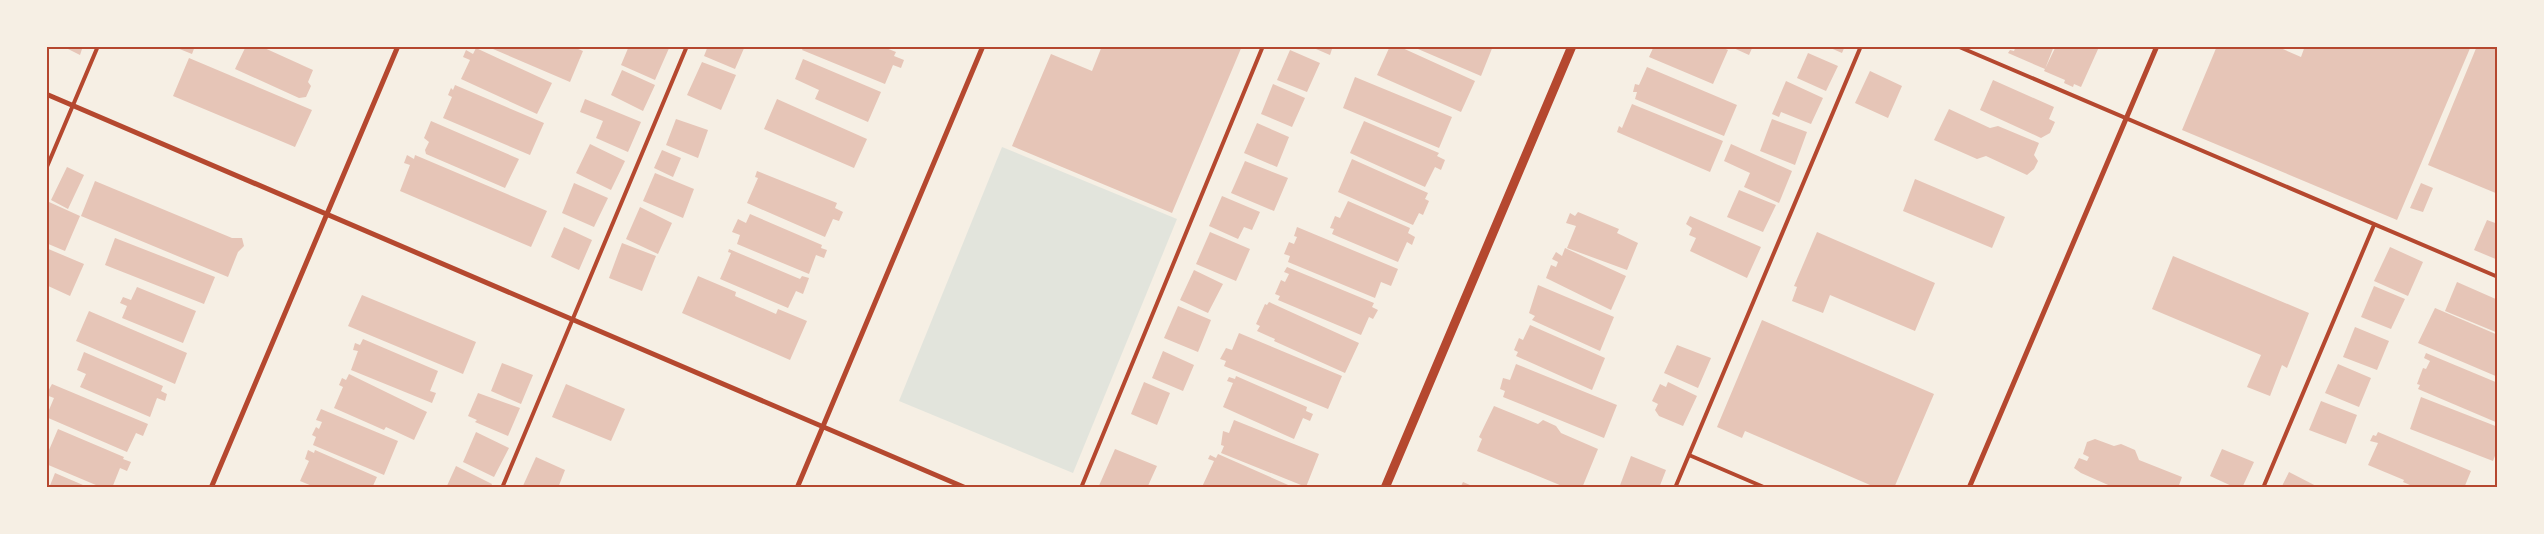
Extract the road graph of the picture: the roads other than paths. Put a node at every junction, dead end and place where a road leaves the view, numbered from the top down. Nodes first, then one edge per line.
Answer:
1 (98, 46) edge
2 (398, 46) edge
3 (687, 46) edge
4 (983, 46) edge
5 (1263, 46) edge
6 (1572, 46) edge
7 (1861, 46) edge
8 (1957, 46) edge
9 (2157, 46) edge
10 (46, 94) edge
11 (73, 105) junction
12 (2126, 120) junction
13 (46, 169) edge
14 (326, 214) junction
15 (2374, 225) junction
16 (2498, 277) edge
17 (573, 320) junction
18 (822, 426) junction
19 (1688, 455) junction
20 (211, 488) edge
21 (502, 488) edge
22 (797, 488) edge
23 (966, 488) edge
24 (1081, 488) edge
25 (1384, 488) edge
26 (1675, 488) edge
27 (1766, 488) edge
28 (1969, 488) edge
29 (2262, 488) edge

1 - 11 lane
2 - 14 street
3 - 17 lane
4 - 18 street
5 - 24 lane
6 - 25 street
7 - 19 lane
8 - 12 lane
9 - 12 street
10 - 11 street
11 - 13 lane
11 - 14 street
12 - 15 lane
12 - 28 street
14 - 17 street
14 - 20 street
15 - 16 lane
15 - 29 lane
17 - 18 street
17 - 21 lane
18 - 22 street
18 - 23 street
19 - 26 lane
19 - 27 lane

